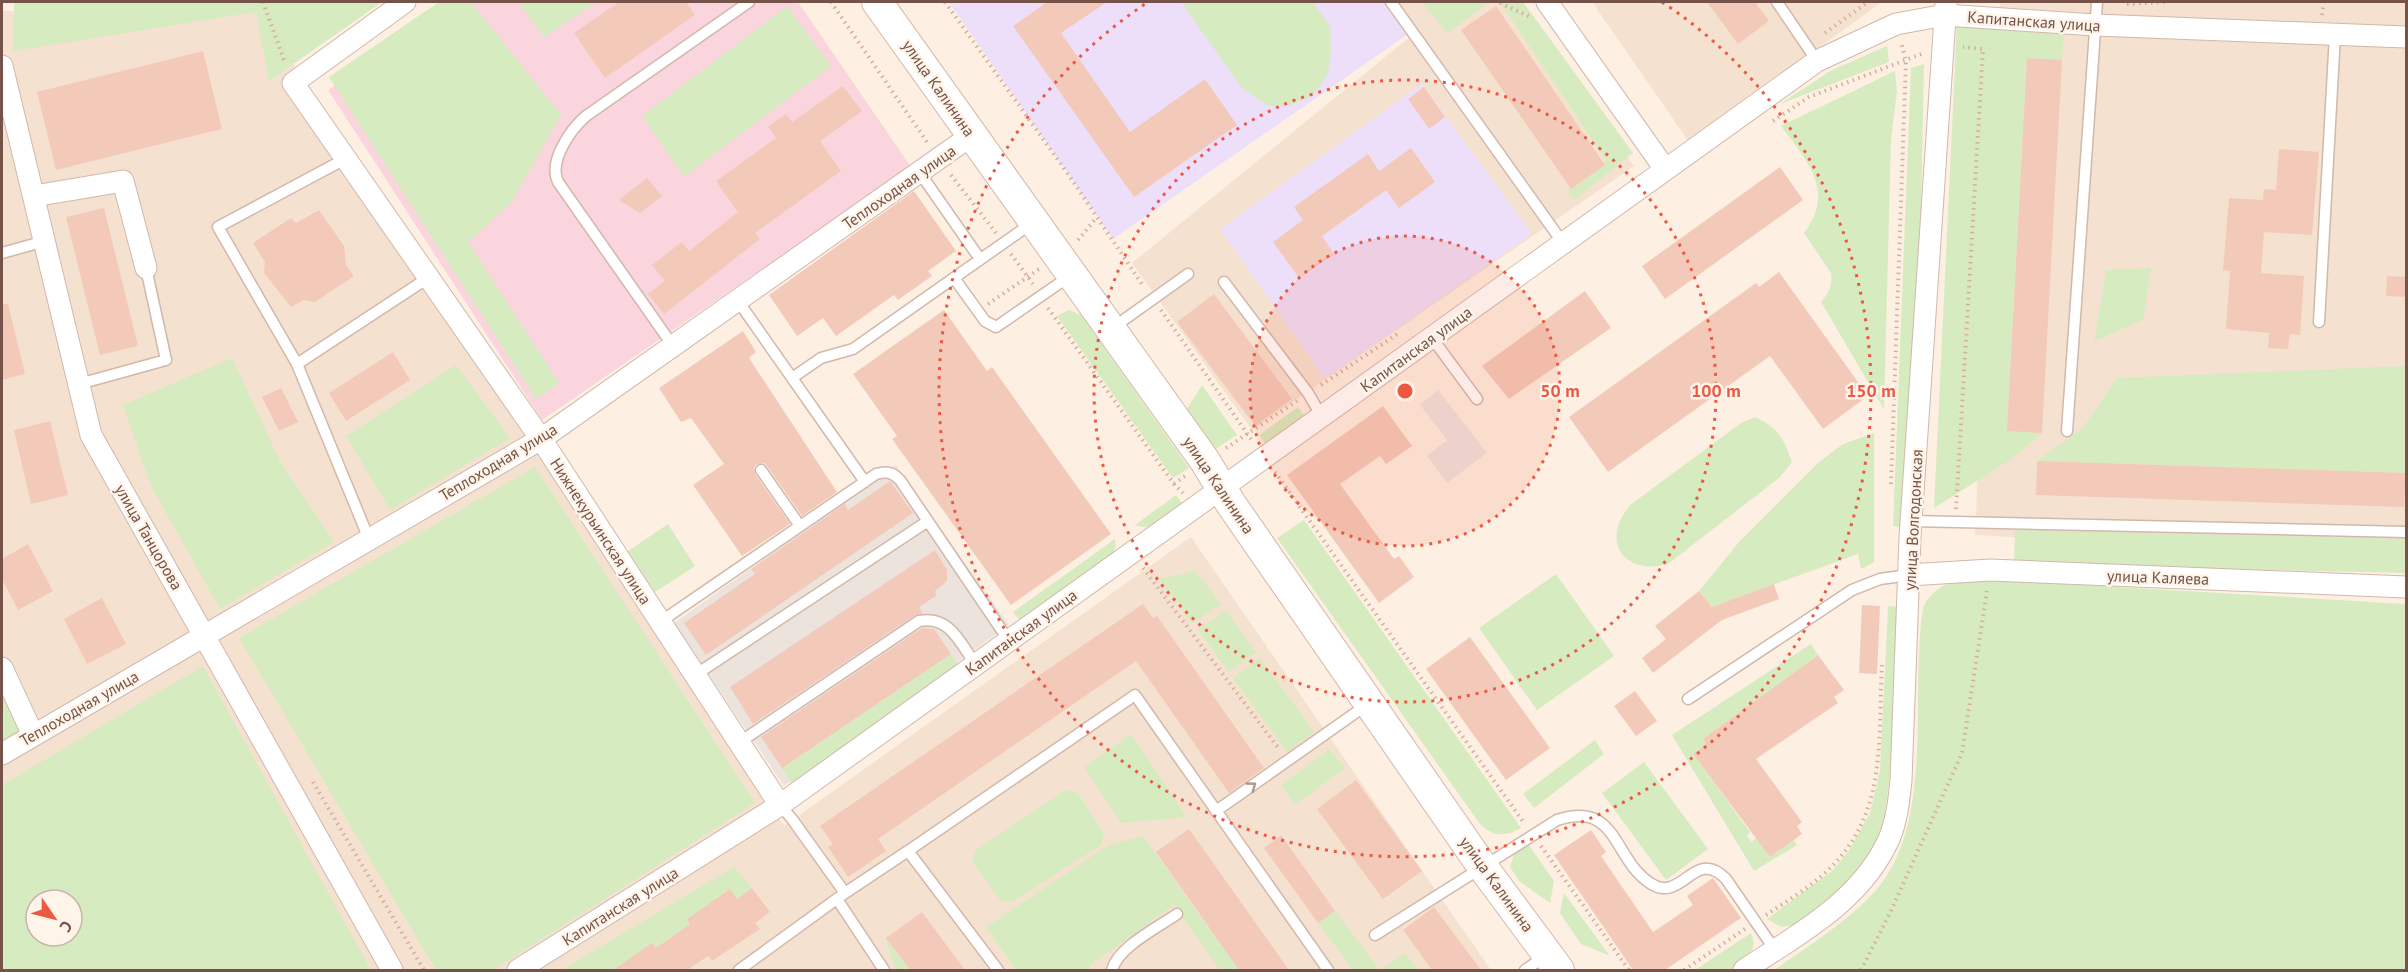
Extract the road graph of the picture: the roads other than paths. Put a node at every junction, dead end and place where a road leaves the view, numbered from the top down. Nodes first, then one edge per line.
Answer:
1 (405, 2) edge
2 (748, 2) edge
3 (877, 2) edge
4 (1391, 2) edge
5 (1547, 2) edge
6 (1778, 2) edge
7 (1945, 8) edge
8 (2096, 11) edge
9 (2335, 34) junction
10 (2406, 37) edge
11 (1817, 60) junction
12 (2, 66) edge
13 (972, 135) junction
14 (345, 159) junction
15 (1665, 169) junction
16 (920, 173) junction
17 (34, 196) junction
18 (1034, 222) junction
19 (45, 241) junction
20 (1563, 243) junction
21 (2, 253) edge
22 (980, 259) junction
23 (146, 268) joint
24 (1188, 274) dead end
25 (1072, 275) junction
26 (428, 278) junction
27 (954, 278) junction
28 (1224, 282) dead end
29 (738, 301) junction
30 (2319, 322) dead end
31 (1111, 330) junction
32 (1432, 338) junction
33 (673, 346) junction
34 (297, 364) junction
35 (792, 378) junction
36 (79, 384) junction
37 (1477, 399) dead end
38 (1322, 417) junction
39 (2067, 431) dead end
40 (541, 439) junction
41 (761, 470) dead end
42 (865, 482) junction
43 (1220, 489) junction
44 (928, 521) junction
45 (1912, 521) junction
46 (800, 526) junction
47 (2406, 532) edge
48 (369, 539) junction
49 (1910, 575) junction
50 (2406, 587) edge
51 (660, 622) junction
52 (205, 635) junction
53 (1009, 641) junction
54 (976, 665) junction
55 (2, 668) edge
56 (695, 675) junction
57 (1688, 699) dead end
58 (1370, 703) junction
59 (33, 735) junction
60 (740, 742) junction
61 (2, 754) edge
62 (780, 805) junction
63 (1216, 811) junction
64 (908, 851) junction
65 (1482, 866) junction
66 (841, 896) junction
67 (1177, 914) dead end
68 (1375, 935) dead end
69 (1775, 950) junction
70 (1544, 965) edge
71 (392, 970) edge
72 (518, 970) edge
73 (739, 970) edge
74 (884, 970) edge
75 (998, 970) edge
76 (1112, 970) edge
77 (1328, 970) edge
78 (1744, 970) edge

1 - 14 street, Нижнекурьинская улица
2 - 33 lane
3 - 13 main road, улица Калинина
4 - 20 lane
5 - 15 street
6 - 11 lane
7 - 8 street, Капитанская улица
7 - 11 street, Капитанская улица
7 - 45 street, улица Волгодонская
8 - 9 street, Капитанская улица
8 - 39 lane
9 - 10 street, Капитанская улица
9 - 30 lane
11 - 15 street, Капитанская улица
12 - 17 street, улица Танцорова
13 - 16 street, Теплоходная улица
13 - 18 main road, улица Калинина
14 - 26 street, Нижнекурьинская улица
14 - 34 lane
15 - 20 street, Капитанская улица
16 - 22 lane
16 - 29 street, Теплоходная улица
17 - 19 street, улица Танцорова
17 - 23 street
18 - 22 lane
18 - 25 main road, улица Калинина
19 - 21 lane
19 - 36 street, улица Танцорова
20 - 32 street, Капитанская улица
22 - 27 lane
23 - 36 lane
24 - 31 lane
25 - 27 lane
25 - 31 main road, улица Калинина
26 - 34 lane
26 - 40 street, Нижнекурьинская улица
27 - 35 lane
28 - 38 lane
29 - 33 street, Теплоходная улица
29 - 35 lane
31 - 43 main road, улица Калинина
32 - 37 lane
32 - 38 street, Капитанская улица
33 - 40 street, Теплоходная улица
34 - 48 lane
35 - 42 lane
36 - 52 street, улица Танцорова
38 - 43 street, Капитанская улица
40 - 48 street, Теплоходная улица
40 - 51 street, Нижнекурьинская улица
41 - 46 lane
42 - 44 lane
42 - 46 lane
43 - 53 street, Капитанская улица
43 - 58 main road, улица Калинина
44 - 53 lane
44 - 56 lane
45 - 47 lane
45 - 49 street, улица Волгодонская
46 - 51 lane
48 - 52 street, Теплоходная улица
49 - 50 street, улица Каляева
49 - 57 lane
49 - 69 street, улица Волгодонская
51 - 56 street, Нижнекурьинская улица
52 - 59 street, Теплоходная улица
52 - 71 street, улица Танцорова
53 - 54 street, Капитанская улица
54 - 60 lane
54 - 62 street, Капитанская улица
55 - 59 street
56 - 60 street, Нижнекурьинская улица
63 -> 58 lane
58 - 65 main road, улица Калинина
59 - 61 street, Теплоходная улица
60 - 62 street, Нижнекурьинская улица
62 - 66 lane
62 - 72 street, Капитанская улица
63 - 64 lane
63 - 77 lane
64 - 66 lane
64 - 75 lane
65 - 68 lane
65 - 69 lane
65 - 70 main road, улица Калинина
66 - 73 lane
66 - 74 lane
67 - 76 lane
69 - 78 street, улица Волгодонская

